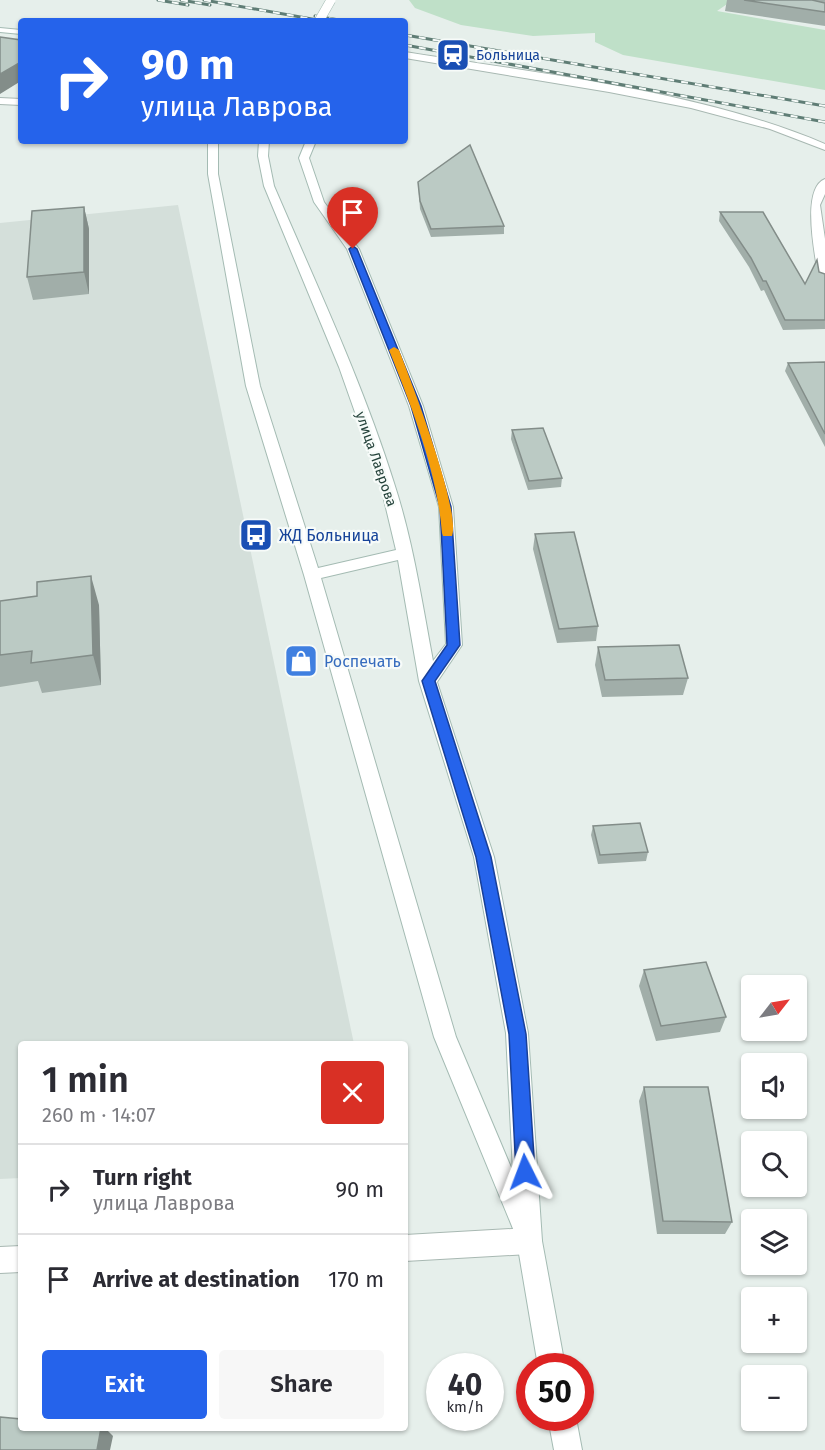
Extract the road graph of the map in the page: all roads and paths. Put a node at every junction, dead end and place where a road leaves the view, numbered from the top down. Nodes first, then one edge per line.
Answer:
1 (331, 0) edge
2 (321, 18) edge
3 (0, 30) edge
4 (18, 32) edge
5 (408, 56) edge
6 (0, 101) edge
7 (18, 102) edge
8 (213, 144) edge
9 (264, 144) edge
10 (311, 144) edge
11 (825, 147) edge
12 (825, 182) edge
13 (825, 281) edge
14 (405, 553) junction
15 (312, 575) junction
16 (428, 681) junction
17 (529, 1241) junction
18 (408, 1248) edge
19 (18, 1259) edge
20 (0, 1260) edge
21 (550, 1353) edge
22 (564, 1431) edge
23 (568, 1450) edge

1 - 2 main road, bridge
3 - 4 main road
5 - 11 main road
6 - 7 main road
8 - 15 main road
9 - 14 main road, улица Лаврова
10 - 16 main road
12 - 13 main road
14 - 15 main road
14 - 16 main road, улица Лаврова
15 - 17 main road
16 - 17 main road, улица Лаврова
17 - 18 main road
17 - 21 main road, улица Лаврова
19 - 20 main road
22 - 23 main road

